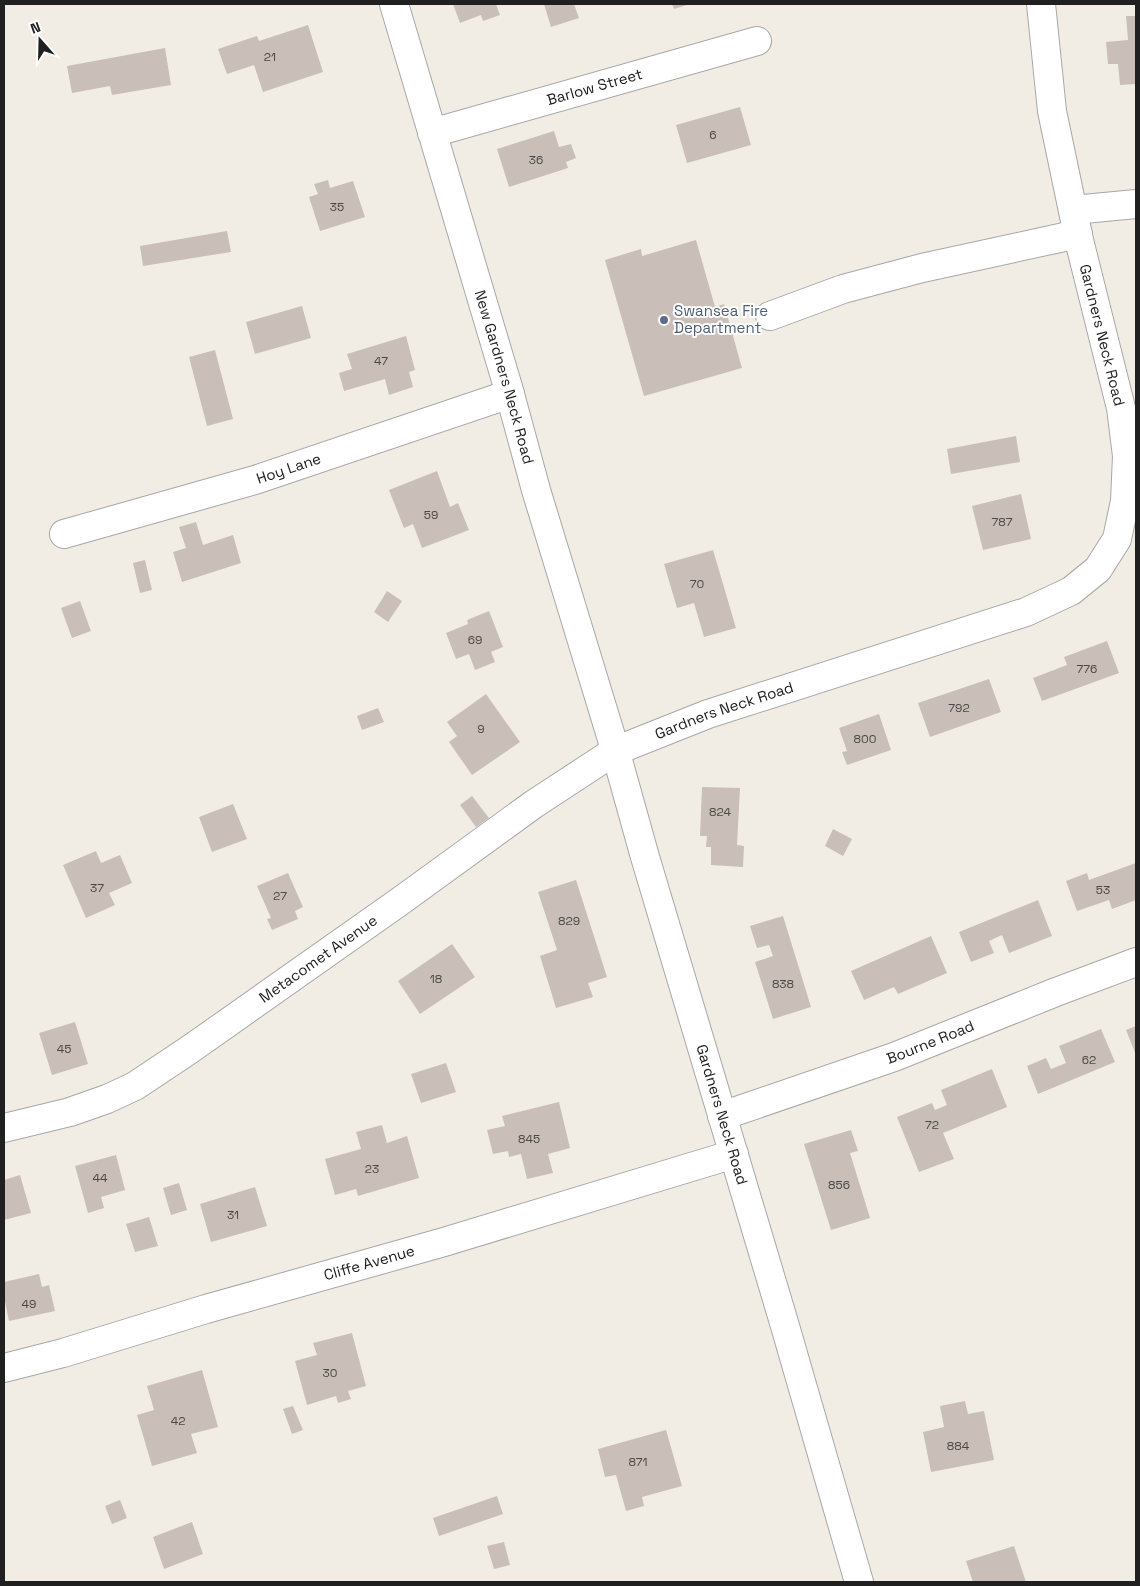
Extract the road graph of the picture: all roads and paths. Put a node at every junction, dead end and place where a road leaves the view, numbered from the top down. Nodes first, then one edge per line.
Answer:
1 (394, 4) edge
2 (1041, 4) edge
3 (757, 41) dead end
4 (432, 133) junction
5 (1136, 204) edge
6 (1075, 222) junction
7 (770, 316) dead end
8 (510, 394) junction
9 (64, 534) dead end
10 (615, 750) junction
11 (1136, 962) edge
12 (722, 1116) junction
13 (4, 1128) edge
14 (734, 1154) junction
15 (4, 1368) edge
16 (859, 1582) edge

1 - 4 street, New Gardners Neck Road
2 - 6 street, Gardners Neck Road
3 - 4 street, Barlow Street
4 - 8 street, New Gardners Neck Road
5 - 6 street
6 - 7 street
6 - 10 street, Gardners Neck Road
8 - 9 street, Hoy Lane
8 - 10 street, New Gardners Neck Road
10 - 12 street, Gardners Neck Road
10 - 13 street, Metacomet Avenue
11 - 12 street, Bourne Road
12 - 14 street, Gardners Neck Road
14 - 15 street, Cliffe Avenue
14 - 16 street, Gardners Neck Road

